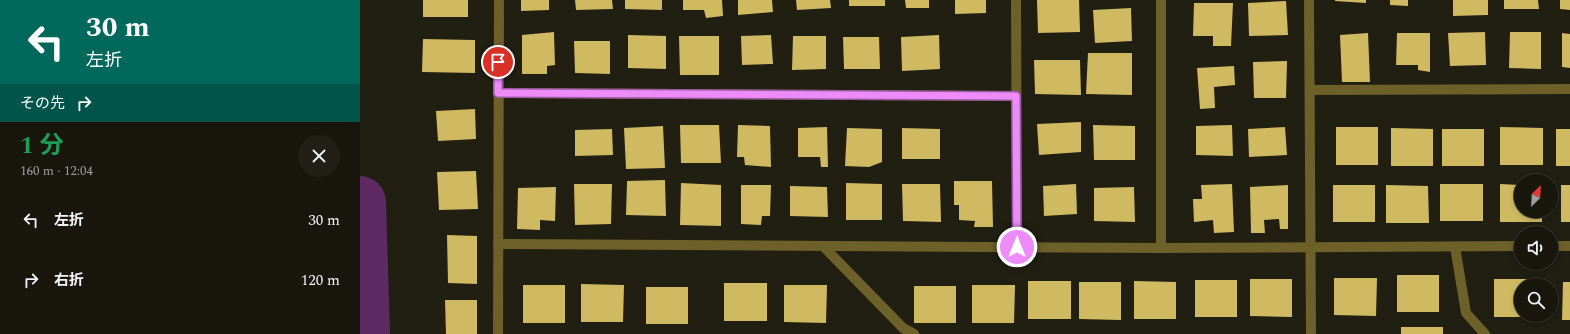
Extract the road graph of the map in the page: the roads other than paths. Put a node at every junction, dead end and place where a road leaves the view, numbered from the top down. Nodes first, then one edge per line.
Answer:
1 (499, 0) edge
2 (1016, 0) edge
3 (1161, 0) edge
4 (1309, 0) edge
5 (1570, 89) edge
6 (1310, 90) junction
7 (498, 93) junction
8 (1016, 96) junction
9 (498, 244) junction
10 (823, 246) junction
11 (1514, 246) edge
12 (1558, 246) edge
13 (1570, 246) edge
14 (1017, 247) junction
15 (1310, 247) junction
16 (1455, 247) junction
17 (1161, 248) junction
18 (498, 334) edge
19 (914, 334) edge
20 (1311, 334) edge
21 (1485, 334) edge

1 - 7 street
2 - 8 street
3 - 17 street
4 - 6 street
5 - 6 street
6 - 15 street
7 - 8 street
7 - 9 street
8 - 14 street
9 - 10 street
9 - 18 street
10 - 14 street
10 - 19 street
11 - 16 street
12 - 13 street
14 - 17 street
15 - 16 street
15 - 17 street
15 - 20 street
16 - 21 street

